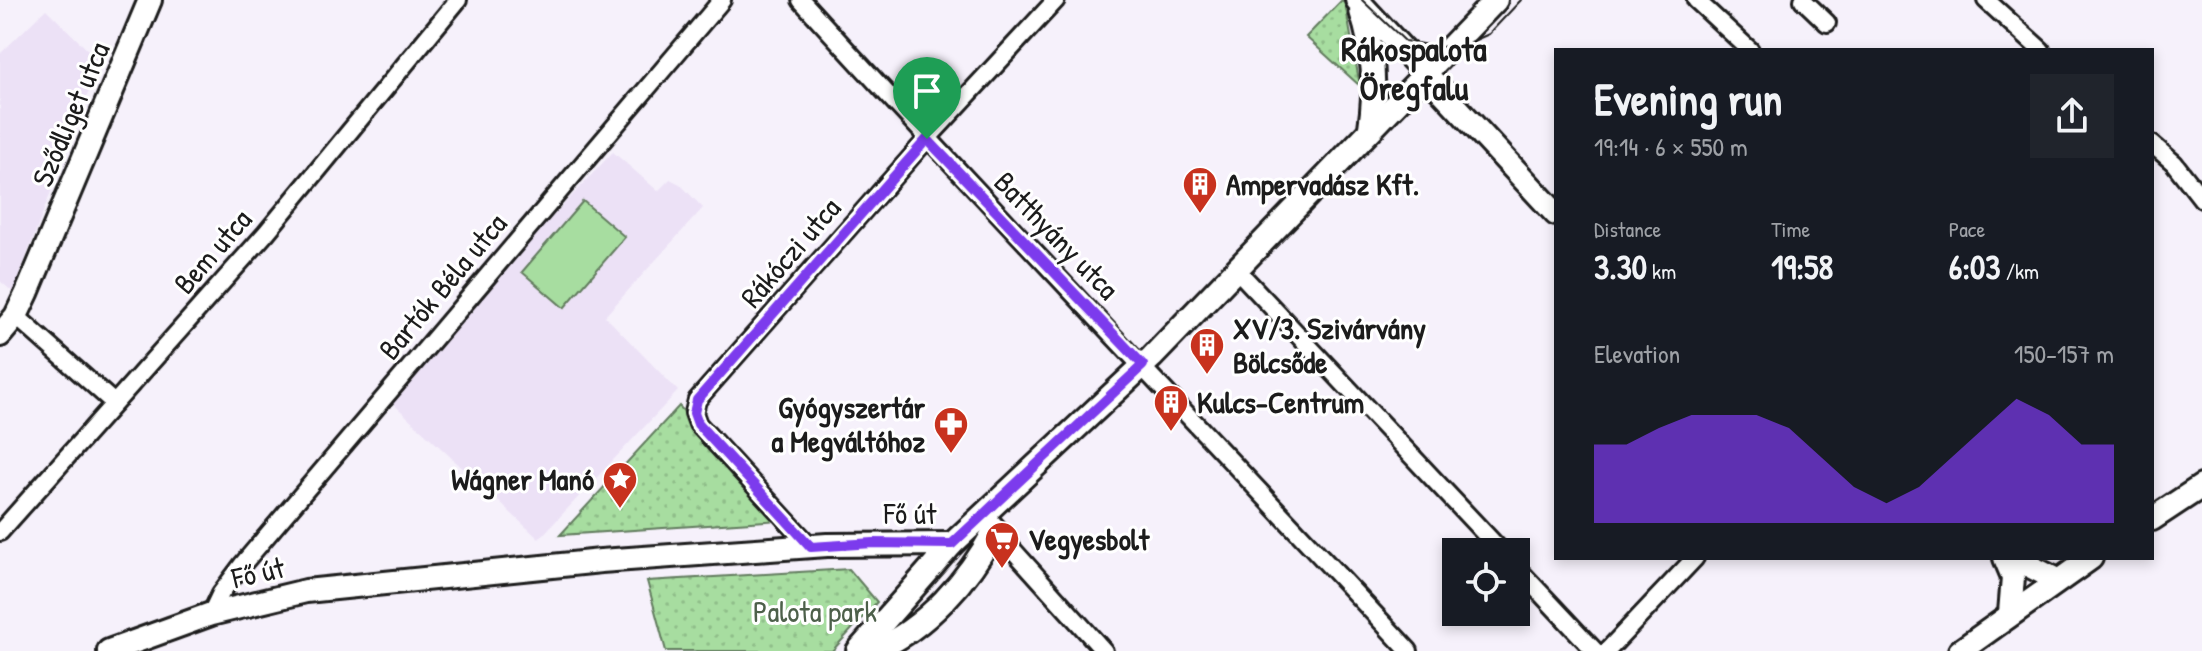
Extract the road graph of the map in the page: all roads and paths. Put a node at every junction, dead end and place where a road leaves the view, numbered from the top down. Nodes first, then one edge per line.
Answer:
1 (150, 0) edge
2 (458, 0) edge
3 (722, 0) edge
4 (801, 0) edge
5 (1056, 0) edge
6 (1496, 0) edge
7 (1696, 0) edge
8 (1803, 0) edge
9 (1986, 0) edge
10 (1358, 1) edge
11 (1827, 23) dead end
12 (1748, 48) edge
13 (2039, 48) edge
14 (1425, 75) junction
15 (1370, 128) junction
16 (927, 139) junction
17 (2154, 146) edge
18 (2202, 199) edge
19 (1554, 212) edge
20 (1237, 270) junction
21 (16, 316) junction
22 (0, 335) edge
23 (1143, 365) junction
24 (114, 403) junction
25 (2202, 486) edge
26 (2154, 518) edge
27 (989, 523) junction
28 (0, 532) edge
29 (1489, 538) edge
30 (952, 544) junction
31 (811, 547) junction
32 (1693, 560) edge
33 (2006, 560) edge
34 (2018, 560) edge
35 (2088, 560) edge
36 (2057, 580) junction
37 (1530, 582) edge
38 (2010, 613) junction
39 (211, 614) junction
40 (109, 651) edge
41 (858, 651) edge
42 (873, 651) edge
43 (1104, 651) edge
44 (1409, 651) edge
45 (1595, 651) edge
46 (1607, 651) edge
47 (1960, 651) edge

1 - 21 street, Sződliget utca
2 - 24 street, Bem utca
3 - 39 street, Bartók Béla utca
4 - 16 street, Batthyány utca
5 - 16 street, Rákóczi utca
6 - 14 street, Fő út
7 - 12 street
8 - 11 street
9 - 13 street
10 - 14 street
10 - 15 street
14 - 15 street, Fő út
14 - 19 street
15 - 20 street, Fő út
16 - 23 street, Batthyány utca
16 - 31 street, Rákóczi utca
17 - 18 street
20 - 23 street, Fő út
20 - 29 street
21 - 22 street, Sződliget utca
21 - 24 street
23 - 27 street, Fő út
23 - 44 street, Batthyány utca
24 - 28 street, Bem utca
25 - 26 street
27 - 30 street, Fő út
27 - 42 street
27 - 43 street
30 - 31 street, Fő út
30 - 41 street
31 - 39 street, Fő út
32 - 46 street
33 - 38 street
34 - 36 street
35 - 36 street
36 - 38 street
37 - 45 street
38 - 47 street
39 - 40 street, Fő út

